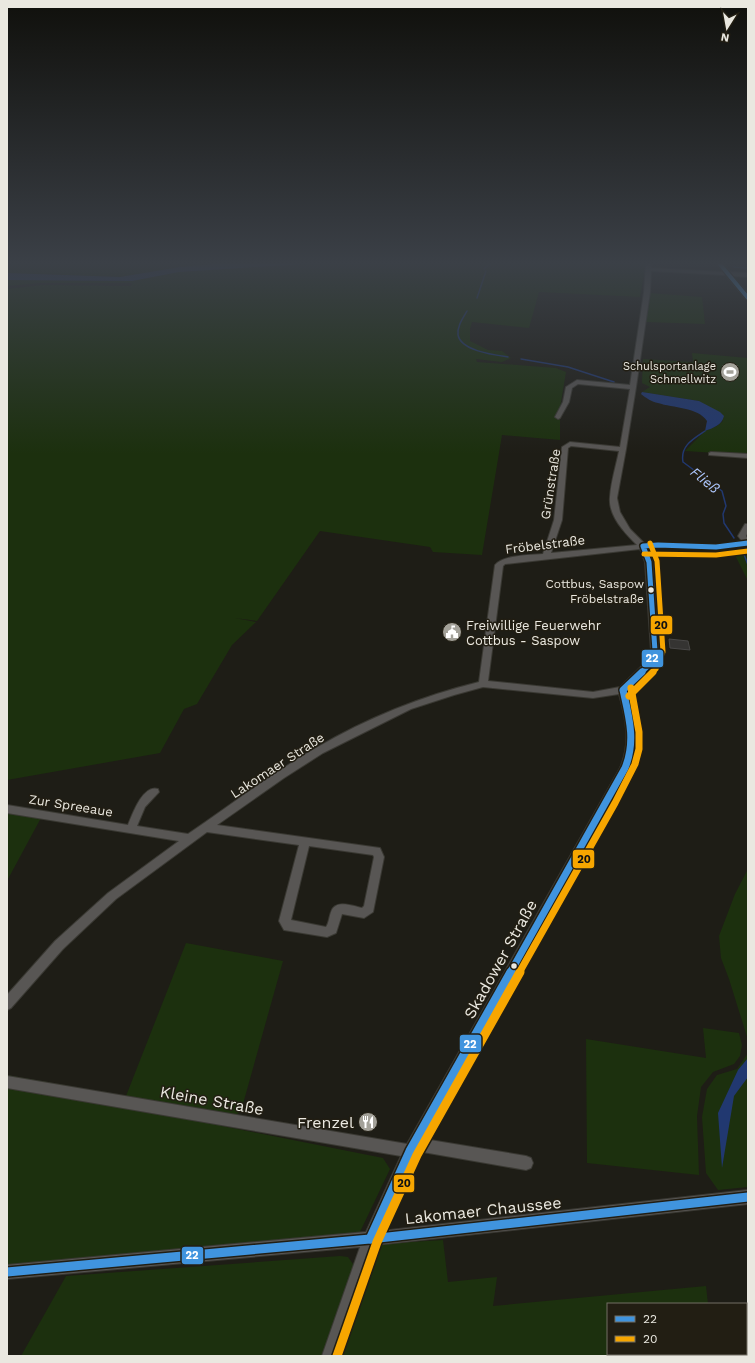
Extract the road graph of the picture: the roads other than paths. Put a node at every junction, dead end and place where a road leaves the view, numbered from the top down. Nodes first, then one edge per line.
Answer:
1 (641, 327) edge
2 (633, 387) junction
3 (558, 417) dead end
4 (623, 449) junction
5 (711, 454) dead end
6 (748, 456) edge
7 (748, 526) edge
8 (747, 543) edge
9 (643, 546) junction
10 (546, 556) junction
11 (483, 684) junction
12 (623, 690) junction
13 (154, 792) dead end
14 (7, 809) edge
15 (206, 828) junction
16 (130, 829) junction
17 (190, 839) junction
18 (305, 842) junction
19 (7, 1004) edge
20 (7, 1082) edge
21 (412, 1147) junction
22 (526, 1163) dead end
23 (748, 1197) edge
24 (370, 1239) junction
25 (7, 1272) edge
26 (329, 1356) edge

1 - 2 street
2 - 3 street
2 - 4 street
4 - 9 street
4 - 10 street, Grünstraße
5 - 6 street
7 - 8 street
8 - 9 street, Fröbelstraße
9 - 10 street, Fröbelstraße
9 - 12 street
10 - 11 street, Fröbelstraße
11 - 12 street, Lakomaer Straße
11 - 15 street, Lakomaer Straße
12 - 21 street, Skadower Straße
13 - 16 street
14 - 16 street, Zur Spreeaue
15 - 17 street, Lakomaer Straße
15 - 18 street
16 - 17 street, Zur Spreeaue
17 - 19 street, Lakomaer Straße
18 - 18 street
20 - 21 street, Kleine Straße
21 - 22 street, Kleine Straße
21 - 24 street, Skadower Straße
23 - 24 street, Lakomaer Chaussee
24 - 25 street, Lakomaer Chaussee
24 - 26 street, Skadower Straße

